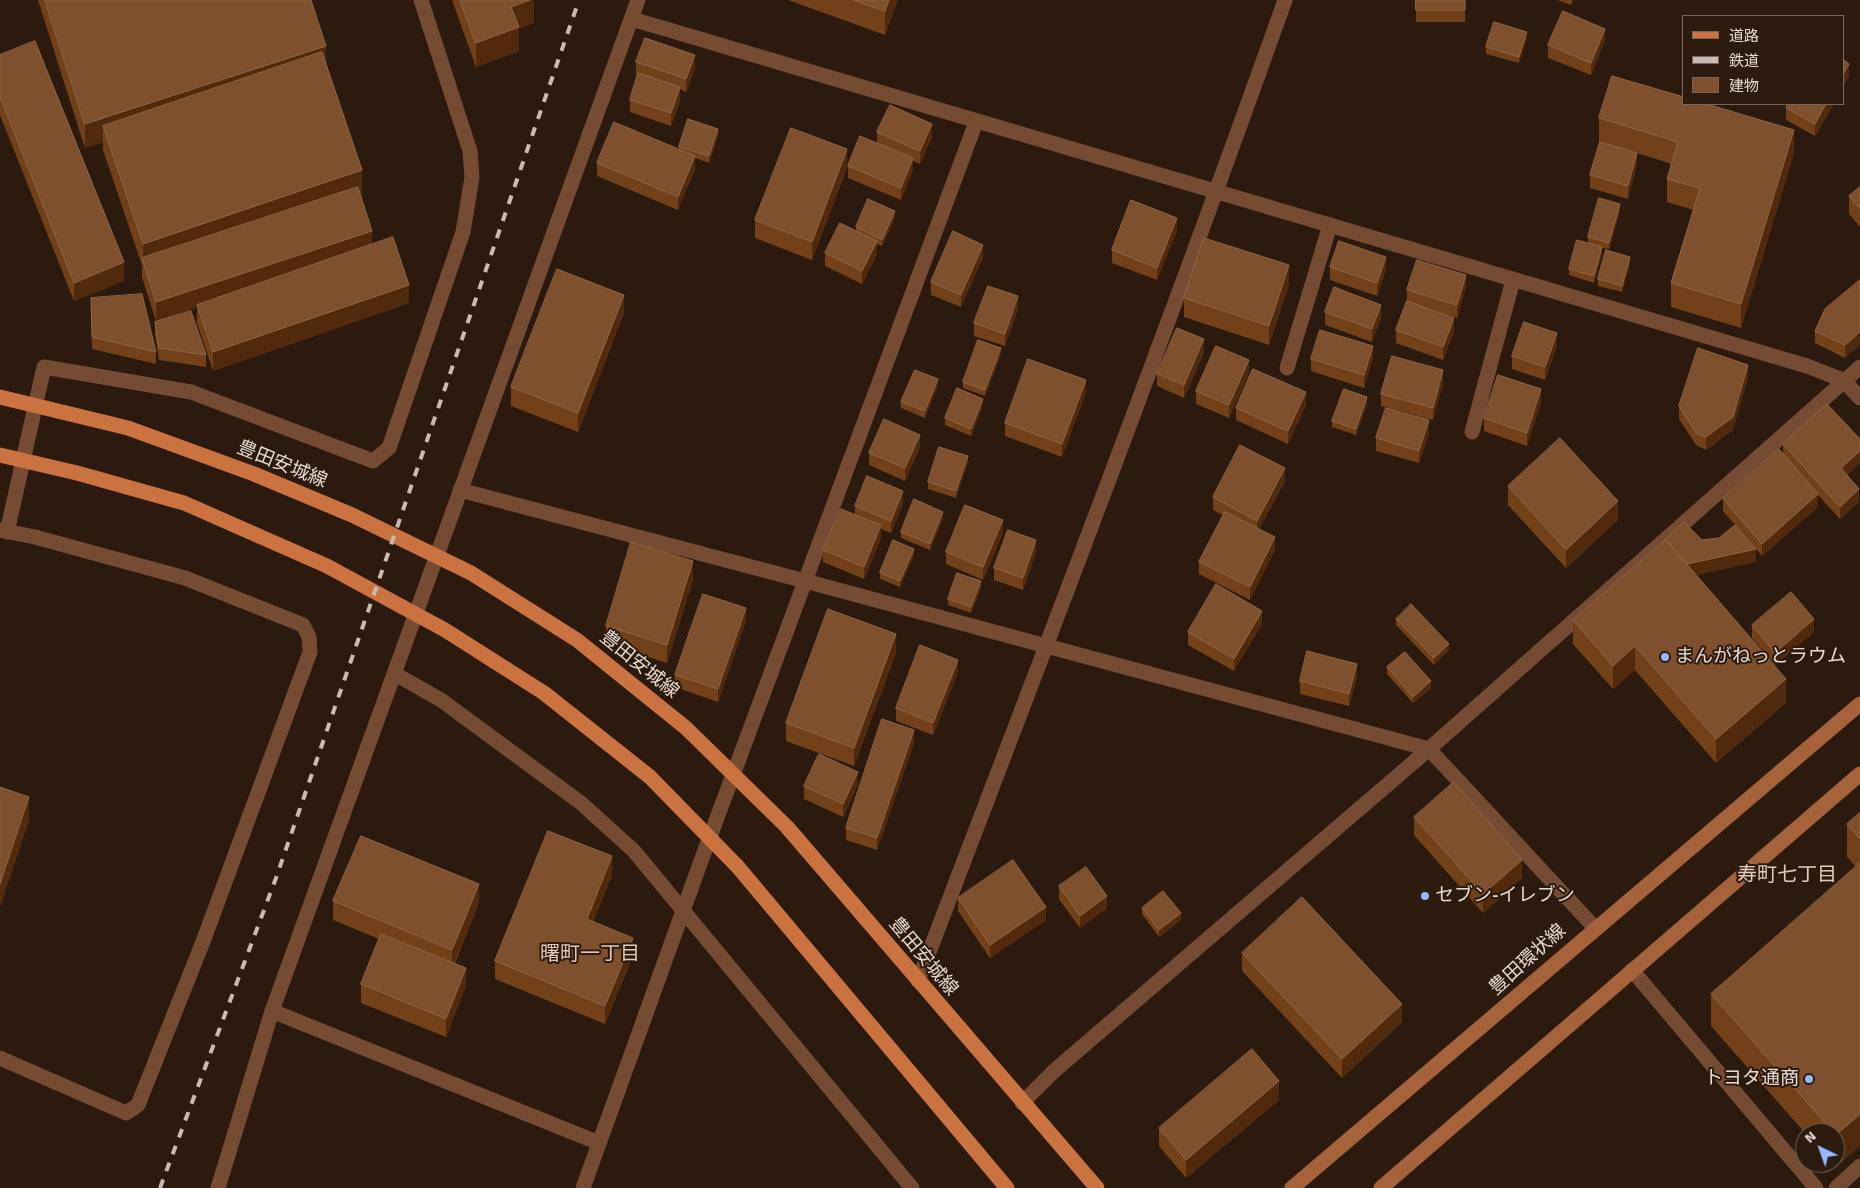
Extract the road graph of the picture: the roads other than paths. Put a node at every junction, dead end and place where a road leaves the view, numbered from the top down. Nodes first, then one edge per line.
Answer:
1 (421, 0) edge
2 (638, 0) edge
3 (1285, 0) edge
4 (632, 19) junction
5 (976, 122) junction
6 (1217, 192) junction
7 (1330, 225) junction
8 (1513, 280) junction
9 (1860, 367) edge
10 (1287, 368) dead end
11 (1843, 380) junction
12 (0, 397) edge
13 (1860, 398) edge
14 (1472, 432) dead end
15 (0, 455) edge
16 (460, 490) junction
17 (4, 531) edge
18 (805, 581) junction
19 (1046, 646) junction
20 (395, 674) junction
21 (1860, 704) edge
22 (1429, 749) junction
23 (1860, 774) edge
24 (683, 910) junction
25 (1595, 928) junction
26 (1632, 970) junction
27 (918, 981) junction
28 (272, 1011) junction
29 (0, 1058) edge
30 (1022, 1103) junction
31 (599, 1143) junction
32 (1860, 1166) edge
33 (218, 1188) edge
34 (583, 1188) edge
35 (912, 1188) edge
36 (1007, 1188) edge
37 (1097, 1188) edge
38 (1292, 1188) edge
39 (1381, 1188) edge
40 (1816, 1188) edge
41 (1836, 1188) edge

1 - 17 street
2 - 4 street
3 - 6 street
4 - 5 street
4 - 16 street
5 - 6 street
5 - 18 street
6 - 7 street
6 - 19 street
7 - 8 street
7 - 10 street
8 - 11 street
8 - 14 street
9 - 11 street
11 - 13 street
11 - 22 street
12 - 27 main road, 豊田安城線
15 - 36 main road
16 - 18 street
16 - 20 street
17 - 29 street
18 - 19 street
18 - 24 street
19 - 22 street
19 - 27 street
20 - 24 street
20 - 28 street
21 - 25 main road, 豊田環状線
22 - 25 street
22 - 30 street
23 - 26 main road
24 - 31 street
24 - 35 street
25 - 38 main road, 豊田環状線
26 - 39 main road
26 - 40 street
27 - 30 main road, 豊田安城線
28 - 31 street
28 - 33 street
30 - 37 main road, 豊田安城線
31 - 34 street
32 - 41 street

